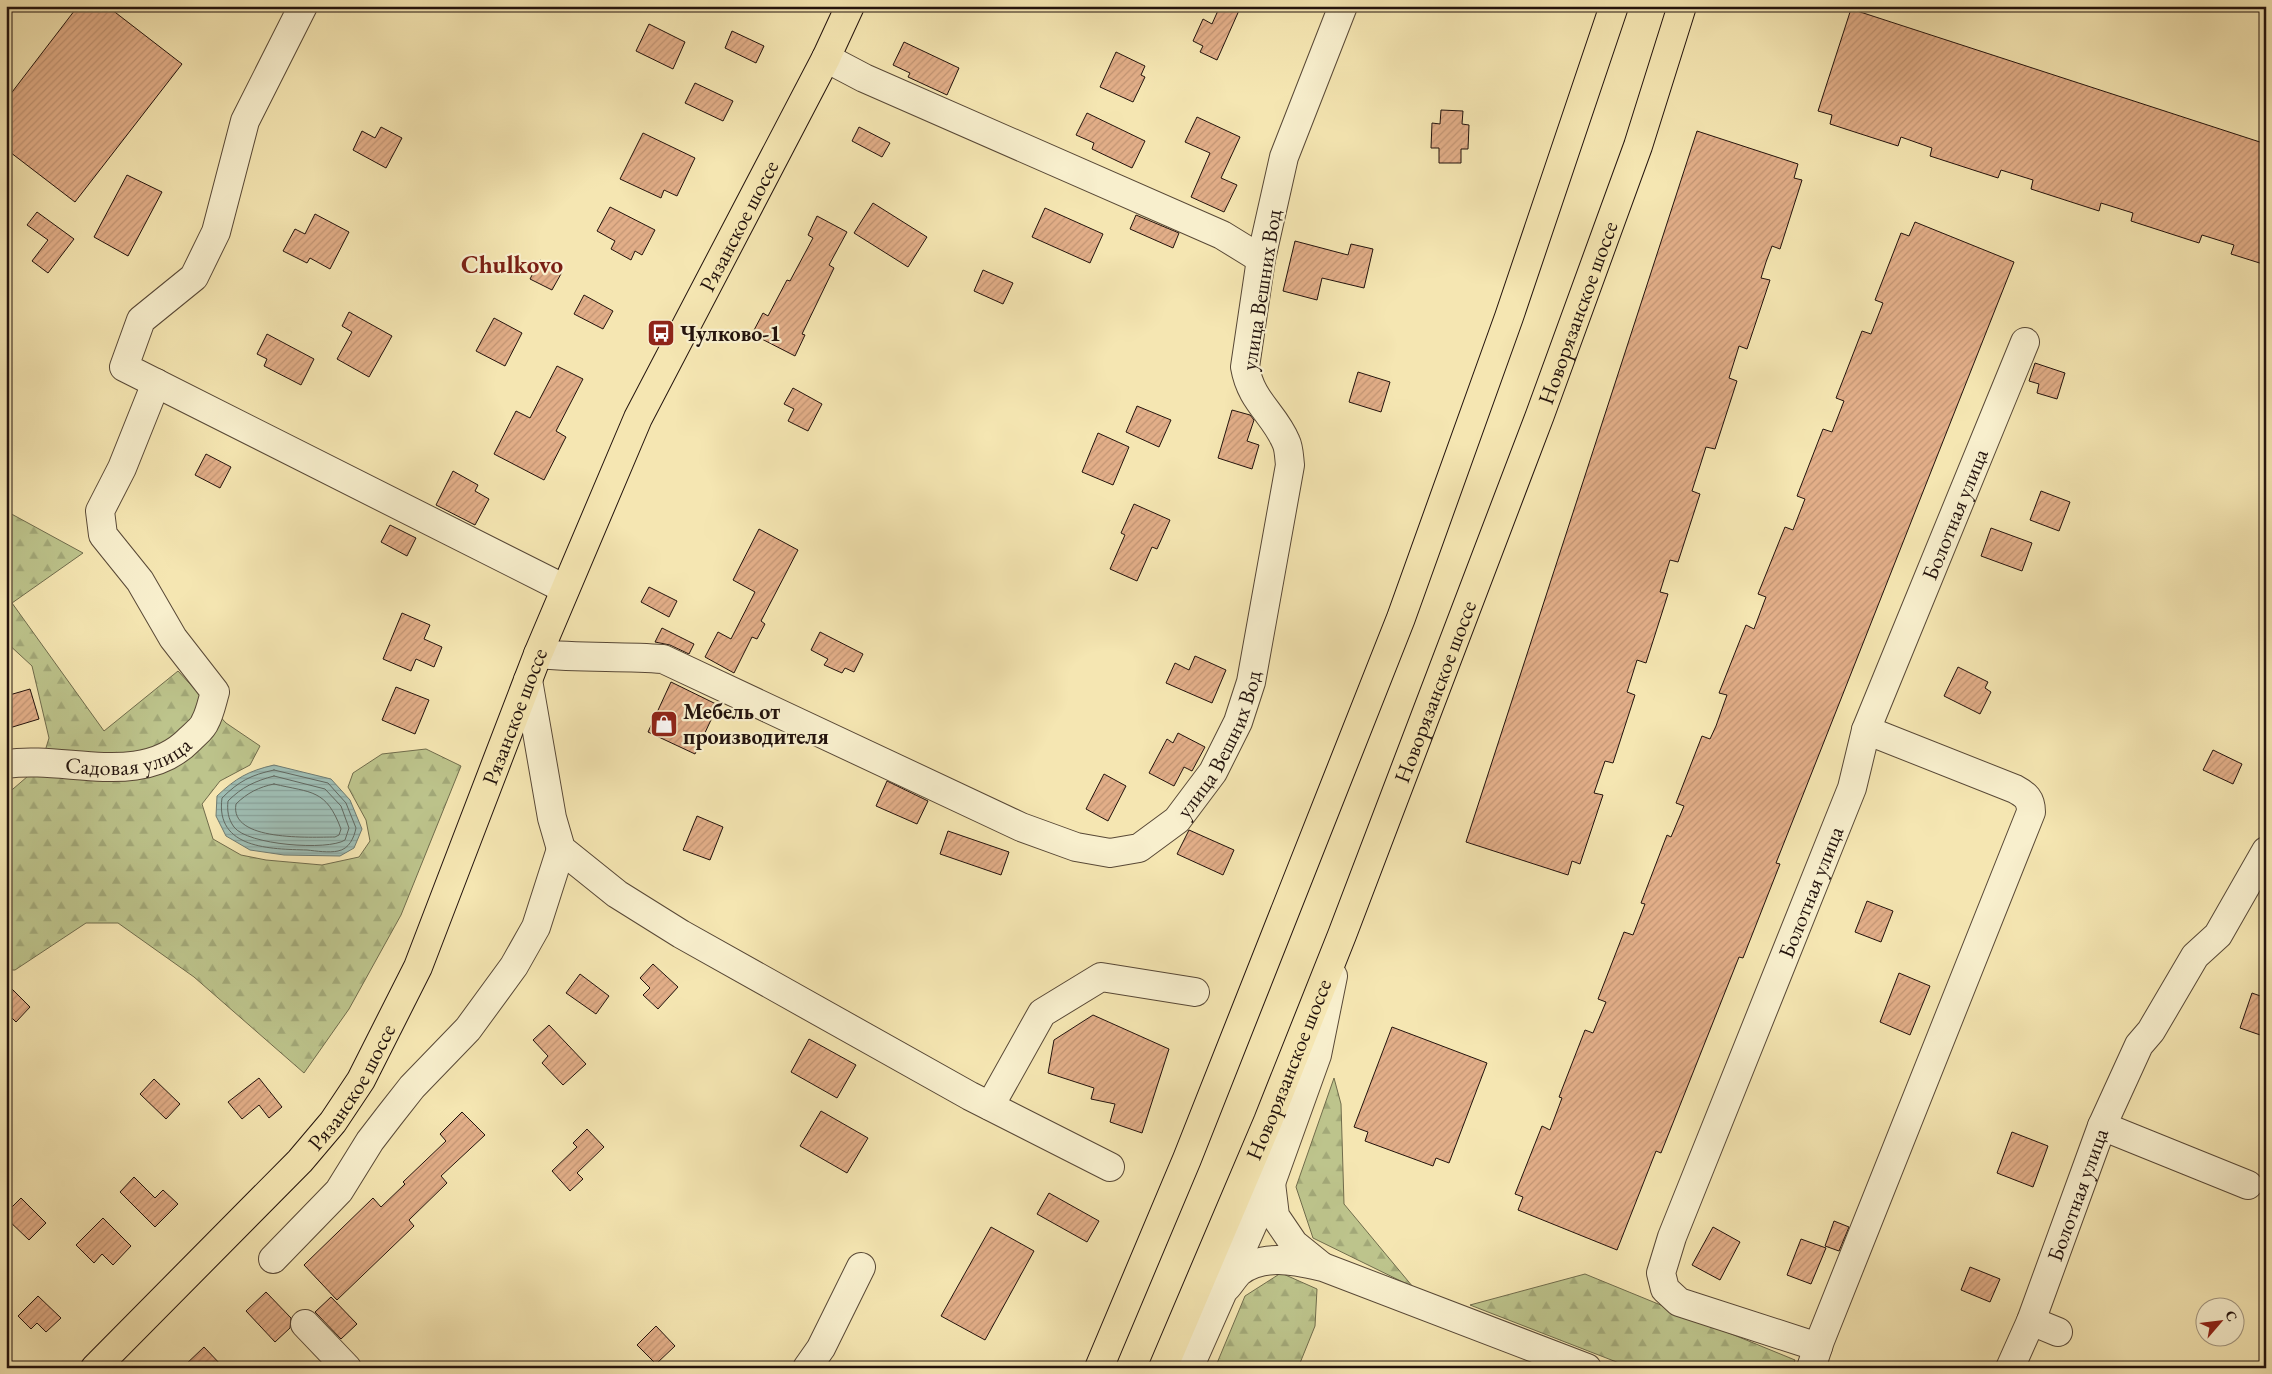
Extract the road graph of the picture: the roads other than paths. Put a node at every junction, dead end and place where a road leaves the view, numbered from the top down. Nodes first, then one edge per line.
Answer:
1 (303, 6) edge
2 (850, 6) edge
3 (1343, 6) edge
4 (1614, 6) edge
5 (1682, 6) edge
6 (826, 58) junction
7 (1261, 259) junction
8 (2025, 342) dead end
9 (156, 383) junction
10 (565, 589) junction
11 (538, 654) junction
12 (528, 680) junction
13 (1866, 730) junction
14 (6, 764) edge
15 (562, 849) junction
16 (2266, 851) edge
17 (1342, 934) junction
18 (1195, 992) dead end
19 (990, 1106) junction
20 (2102, 1126) junction
21 (1110, 1167) dead end
22 (1271, 1182) junction
23 (2248, 1185) dead end
24 (273, 1259) dead end
25 (861, 1267) dead end
26 (1323, 1267) junction
27 (1220, 1295) junction
28 (2031, 1321) junction
29 (305, 1324) dead end
30 (2058, 1332) dead end
31 (1814, 1357) edge
32 (95, 1368) edge
33 (347, 1368) edge
34 (807, 1368) edge
35 (1099, 1368) edge
36 (1163, 1368) edge
37 (1189, 1368) edge
38 (1587, 1368) edge
39 (2010, 1368) edge

1 - 9 street
2 - 6 main road, Рязанское шоссе
3 - 7 street, улица Вешних Вод
4 - 35 main road
5 - 17 main road, Новорязанское шоссе
6 - 7 street
6 - 10 main road, Рязанское шоссе
7 - 11 street, улица Вешних Вод
8 - 13 street, Болотная улица
9 - 10 street
9 - 14 street, Садовая улица
10 - 11 main road, Рязанское шоссе
11 - 12 main road, Рязанское шоссе
12 - 15 street
12 - 32 main road, Рязанское шоссе
13 - 31 street, Болотная улица
13 - 31 street
15 - 19 street
15 - 24 street
16 - 20 street, Болотная улица
17 - 22 street
17 - 36 main road, Новорязанское шоссе
18 - 19 street
19 - 21 street
20 - 23 street
20 - 28 street, Болотная улица
22 - 26 street
22 - 27 street
25 - 34 street
26 - 27 street
26 - 38 street
27 - 37 street
28 - 30 street
28 - 39 street, Болотная улица
29 - 33 street

